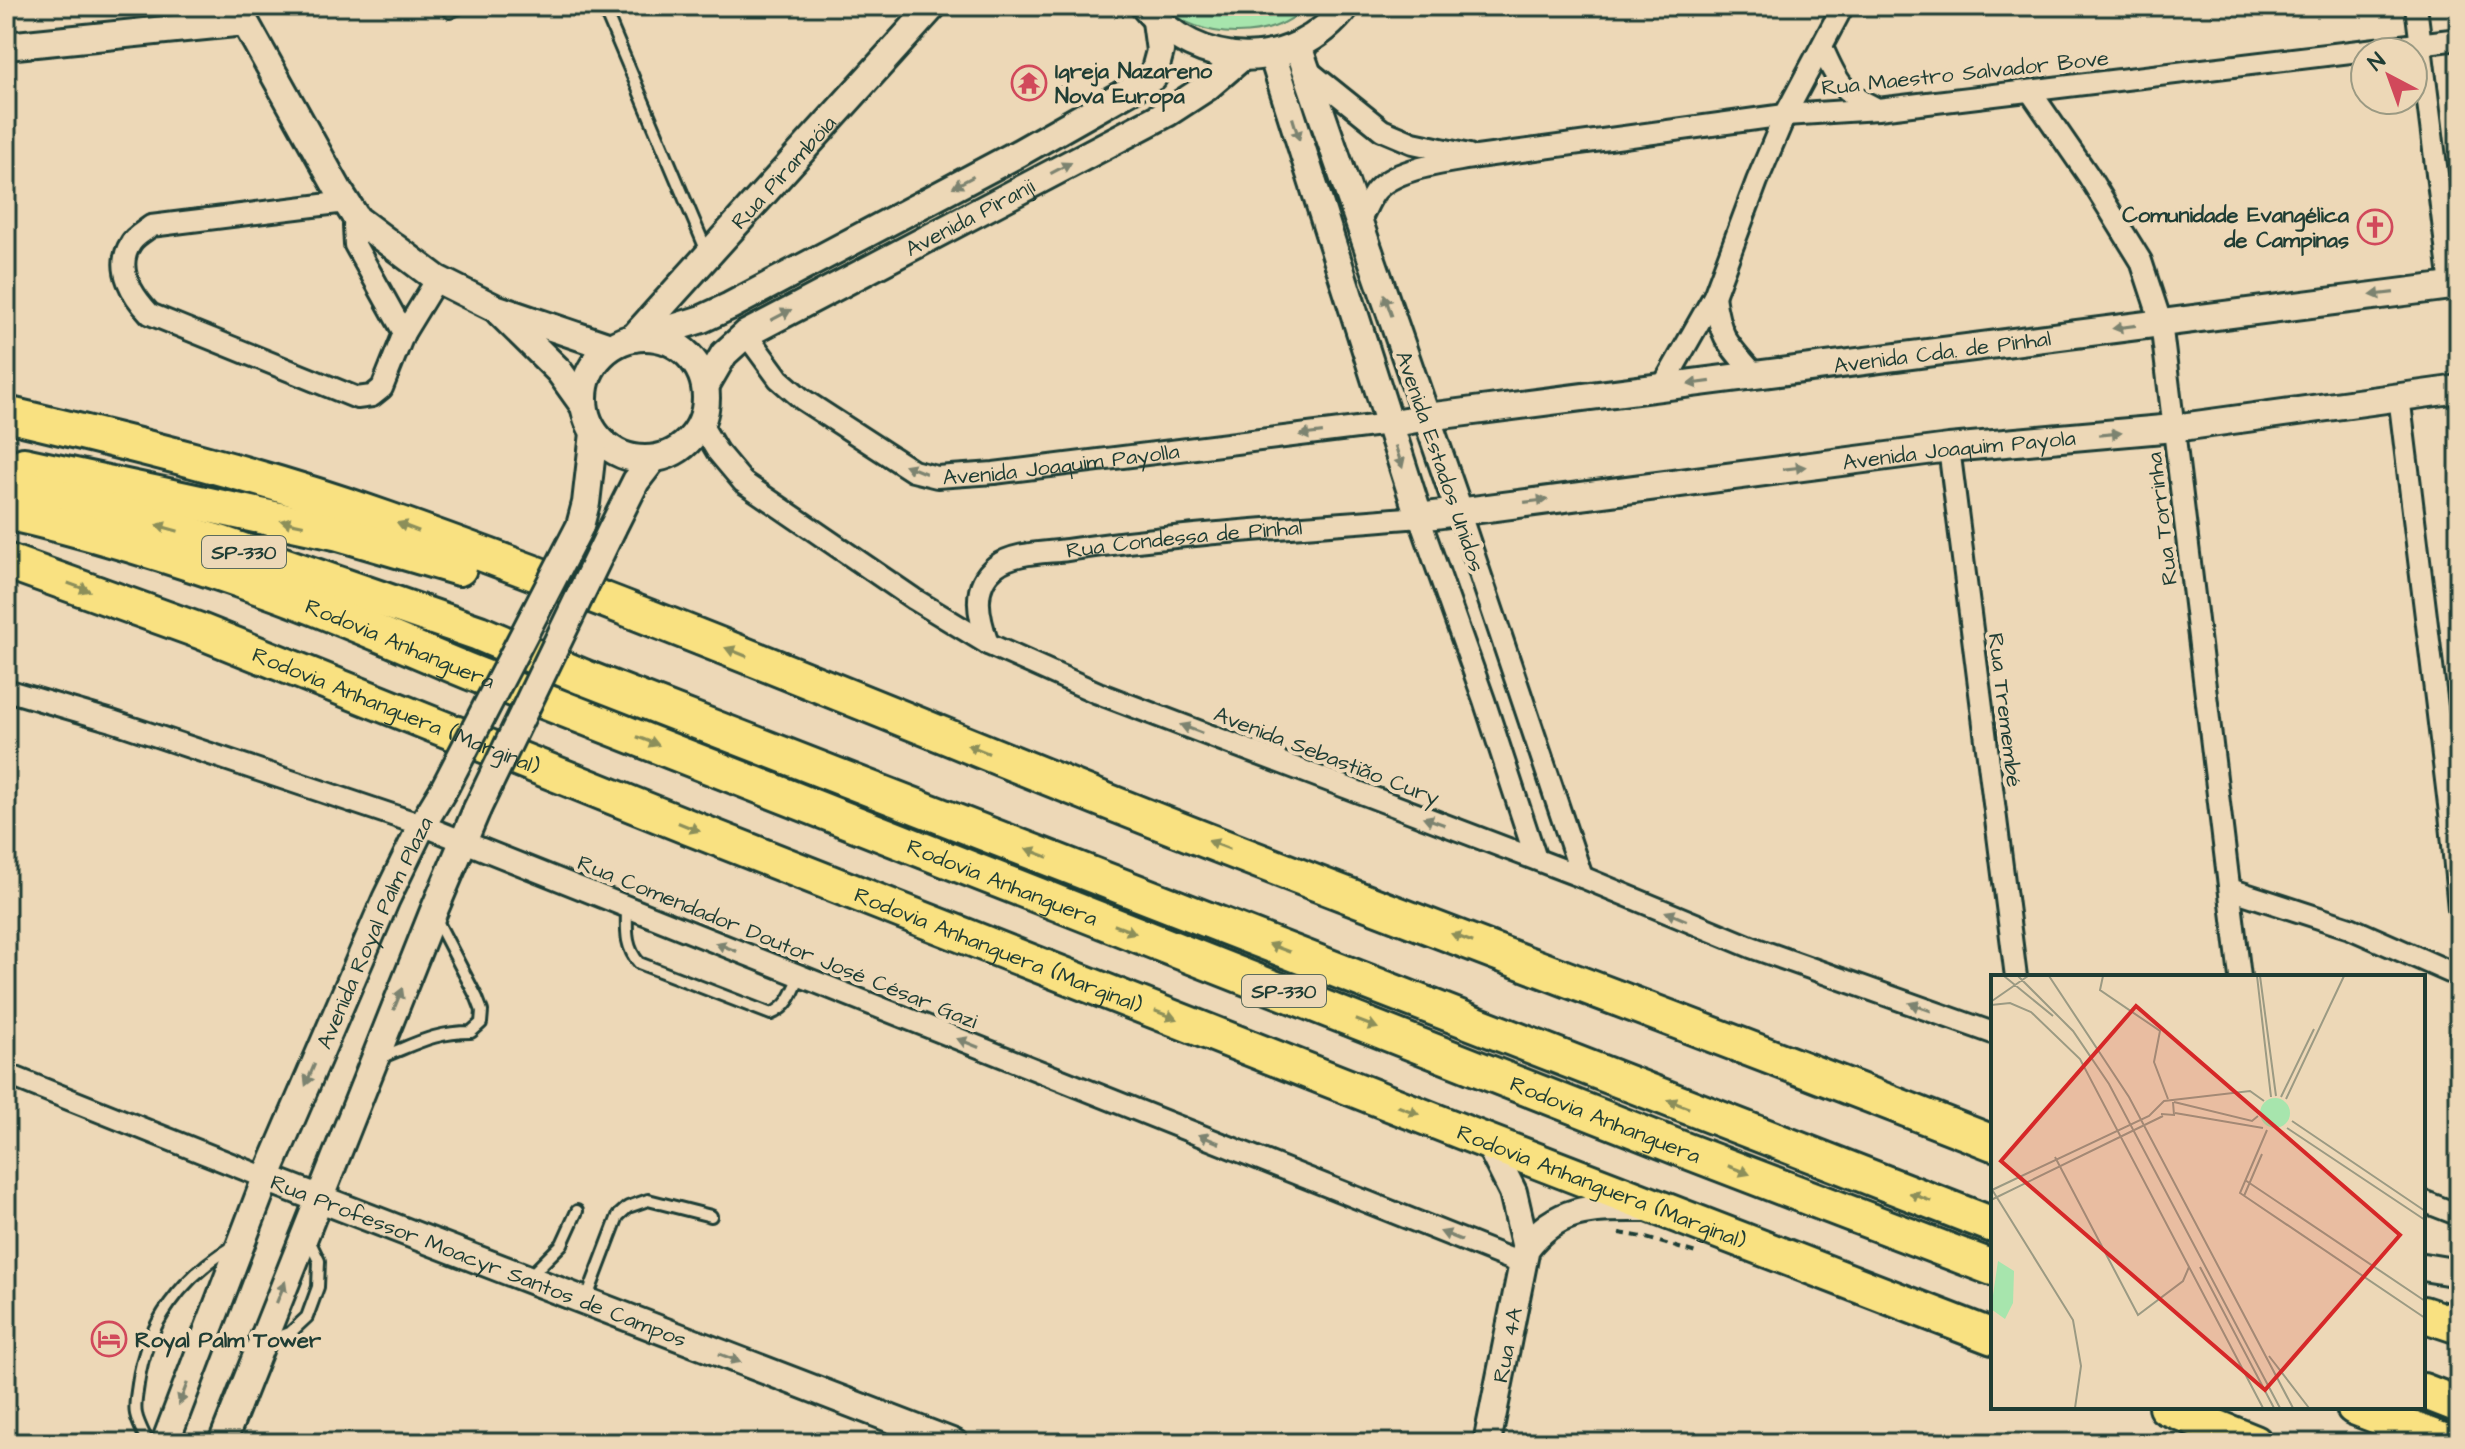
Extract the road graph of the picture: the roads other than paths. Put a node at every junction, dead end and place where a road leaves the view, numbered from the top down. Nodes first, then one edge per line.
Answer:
1 (463, 6) edge
2 (603, 6) edge
3 (933, 6) edge
4 (1346, 6) edge
5 (1843, 6) edge
6 (2416, 6) edge
7 (450, 12) dead end
8 (240, 14) edge
9 (1150, 14) edge
10 (2419, 36) edge
11 (2459, 39) edge
12 (2429, 42) edge
13 (6, 46) edge
14 (1822, 47) junction
15 (2349, 52) edge
16 (1272, 54) junction
17 (1242, 57) junction
18 (1301, 57) junction
19 (2030, 91) junction
20 (2429, 105) edge
21 (1878, 109) junction
22 (1785, 115) junction
23 (1477, 157) junction
24 (352, 210) junction
25 (1360, 220) junction
26 (709, 255) junction
27 (437, 279) junction
28 (2455, 285) edge
29 (1714, 296) junction
30 (495, 308) junction
31 (2161, 322) junction
32 (404, 333) junction
33 (746, 334) junction
34 (630, 341) junction
35 (1756, 376) junction
36 (706, 385) junction
37 (1661, 389) junction
38 (2459, 389) edge
39 (2399, 396) junction
40 (584, 406) junction
41 (6, 414) edge
42 (1427, 417) junction
43 (701, 424) junction
44 (1389, 424) junction
45 (2174, 428) junction
46 (594, 433) junction
47 (1949, 448) junction
48 (653, 459) junction
49 (6, 461) edge
50 (6, 482) edge
51 (1459, 511) junction
52 (6, 512) edge
53 (1419, 517) junction
54 (6, 561) edge
55 (691, 634) junction
56 (988, 644) junction
57 (6, 690) edge
58 (2455, 813) edge
59 (422, 825) junction
60 (462, 841) junction
61 (1536, 859) junction
62 (1582, 877) junction
63 (2230, 889) junction
64 (627, 907) junction
65 (2459, 909) edge
66 (433, 913) junction
67 (2016, 975) edge
68 (2240, 975) edge
69 (800, 976) junction
70 (2459, 976) edge
71 (1991, 1032) edge
72 (374, 1060) junction
73 (6, 1074) edge
74 (1488, 1142) junction
75 (1991, 1142) edge
76 (266, 1178) junction
77 (318, 1198) junction
78 (2425, 1202) edge
79 (1660, 1208) junction
80 (577, 1211) dead end
81 (2459, 1215) edge
82 (711, 1216) dead end
83 (1991, 1224) edge
84 (242, 1241) junction
85 (1525, 1256) junction
86 (1991, 1267) edge
87 (2425, 1267) edge
88 (2459, 1273) edge
89 (527, 1280) junction
90 (585, 1302) junction
91 (2425, 1315) edge
92 (2459, 1326) edge
93 (1991, 1336) edge
94 (2425, 1392) edge
95 (2459, 1405) edge
96 (2171, 1409) edge
97 (2359, 1409) edge
98 (148, 1443) edge
99 (165, 1443) edge
100 (222, 1443) edge
101 (954, 1443) edge
102 (1487, 1443) edge
103 (2255, 1443) edge
104 (2448, 1443) edge

1 - 7 lane
2 - 26 lane
3 - 26 street, Rua Pirambóia
4 - 18 street
5 - 14 street
6 - 10 street
8 - 13 street
8 - 24 street
9 - 17 street
9 -> 34 street, Avenida Piranji
11 - 12 street, Rua Maestro Salvador Bove
14 - 21 street
14 - 22 street
15 - 19 street, Rua Maestro Salvador Bove
16 - 17 street
16 - 18 street
16 -> 44 street, Avenida Estados Unidos
33 -> 17 street, Avenida Piranji
18 - 23 street, Rua Maestro Salvador Bove
18 - 25 street, Avenida Estados Unidos
19 - 21 street, Rua Maestro Salvador Bove
19 - 31 street, Rua Torrinha
20 - 28 street
21 - 22 street, Rua Maestro Salvador Bove
22 - 23 street, Rua Maestro Salvador Bove
22 - 29 street
23 - 25 street, Rua Maestro Salvador Bove
24 - 27 street
24 - 32 street
24 - 32 street
42 -> 25 street, Avenida Estados Unidos
26 - 34 street, Rua Pirambóia
27 - 30 street
27 - 32 street
28 -> 31 street, Avenida Cda. de Pinhal
29 - 35 street
29 - 37 street
30 - 34 street
30 - 40 street
31 -> 35 street, Avenida Cda. de Pinhal
31 - 45 street, Rua Torrinha
33 - 36 street, Avenida Piranji
44 -> 33 street, Avenida Joaquim Payolla
34 - 36 street
34 - 40 street
35 -> 37 street, Avenida Cda. de Pinhal
36 - 43 street
37 - 42 street, Avenida Cda. de Pinhal
38 - 39 street, Avenida Joaquim Payola
39 - 45 street, Avenida Joaquim Payola
39 - 58 street
40 - 46 street
55 -> 41 highway
42 - 44 street, Avenida Joaquim Payolla
42 - 51 street, Avenida Estados Unidos
43 - 48 street
43 - 56 street, Avenida Sebastião Cury
44 -> 53 street, Avenida Estados Unidos
47 -> 45 street, Avenida Joaquim Payola
45 - 63 street, Rua Torrinha
46 - 48 street
46 - 59 street, Avenida Royal Palm Plaza, bridge
51 -> 47 street, Avenida Joaquim Payola
47 - 67 street, Rua Tremembé
48 - 60 street, Avenida Royal Palm Plaza, bridge
55 -> 49 highway
83 -> 50 highway, Rodovia Anhanguera / SP-330
51 - 53 street, Rua Condessa de Pinhal
51 - 62 street, Avenida Estados Unidos
52 -> 86 highway, Rodovia Anhanguera / SP-330
53 - 56 street, Rua Condessa de Pinhal
53 - 61 street, Avenida Estados Unidos
54 -> 74 highway, Rodovia Anhanguera (Marginal)
75 -> 55 highway
61 -> 56 street, Avenida Sebastião Cury
57 - 59 street, Rua Comendador Doutor José César Gazi
58 - 65 street
59 - 60 street, Rua Comendador Doutor José César Gazi
59 -> 76 street, Avenida Royal Palm Plaza
60 - 64 street, Rua Comendador Doutor José César Gazi
60 - 66 street, Avenida Royal Palm Plaza
61 - 62 street, Avenida Sebastião Cury
71 -> 62 street, Avenida Sebastião Cury
63 - 68 street, Rua Torrinha
63 - 70 street
69 -> 64 street, Rua Comendador Doutor José César Gazi
64 - 69 lane
72 -> 66 street, Avenida Royal Palm Plaza
66 - 72 lane
85 -> 69 street, Rua Comendador Doutor José César Gazi
72 - 77 street, Avenida Royal Palm Plaza
73 - 76 street, Rua Professor Moacyr Santos de Campos
74 - 79 highway, Rodovia Anhanguera (Marginal)
74 - 85 street, Rua 4A
76 - 77 street, Rua Professor Moacyr Santos de Campos
76 - 84 street, Avenida Royal Palm Plaza
77 - 89 street, Rua Professor Moacyr Santos de Campos
100 -> 77 street, Avenida Royal Palm Plaza
78 - 81 street
79 - 85 street
79 - 93 highway, Rodovia Anhanguera (Marginal)
80 - 89 lane
82 - 90 lane
84 - 98 lane
84 -> 99 street, Avenida Royal Palm Plaza
85 - 102 street, Rua 4A
87 - 88 street
89 - 90 street, Rua Professor Moacyr Santos de Campos
90 -> 101 street, Rua Professor Moacyr Santos de Campos
91 - 92 highway
94 - 95 highway
96 - 103 highway
97 - 104 highway

